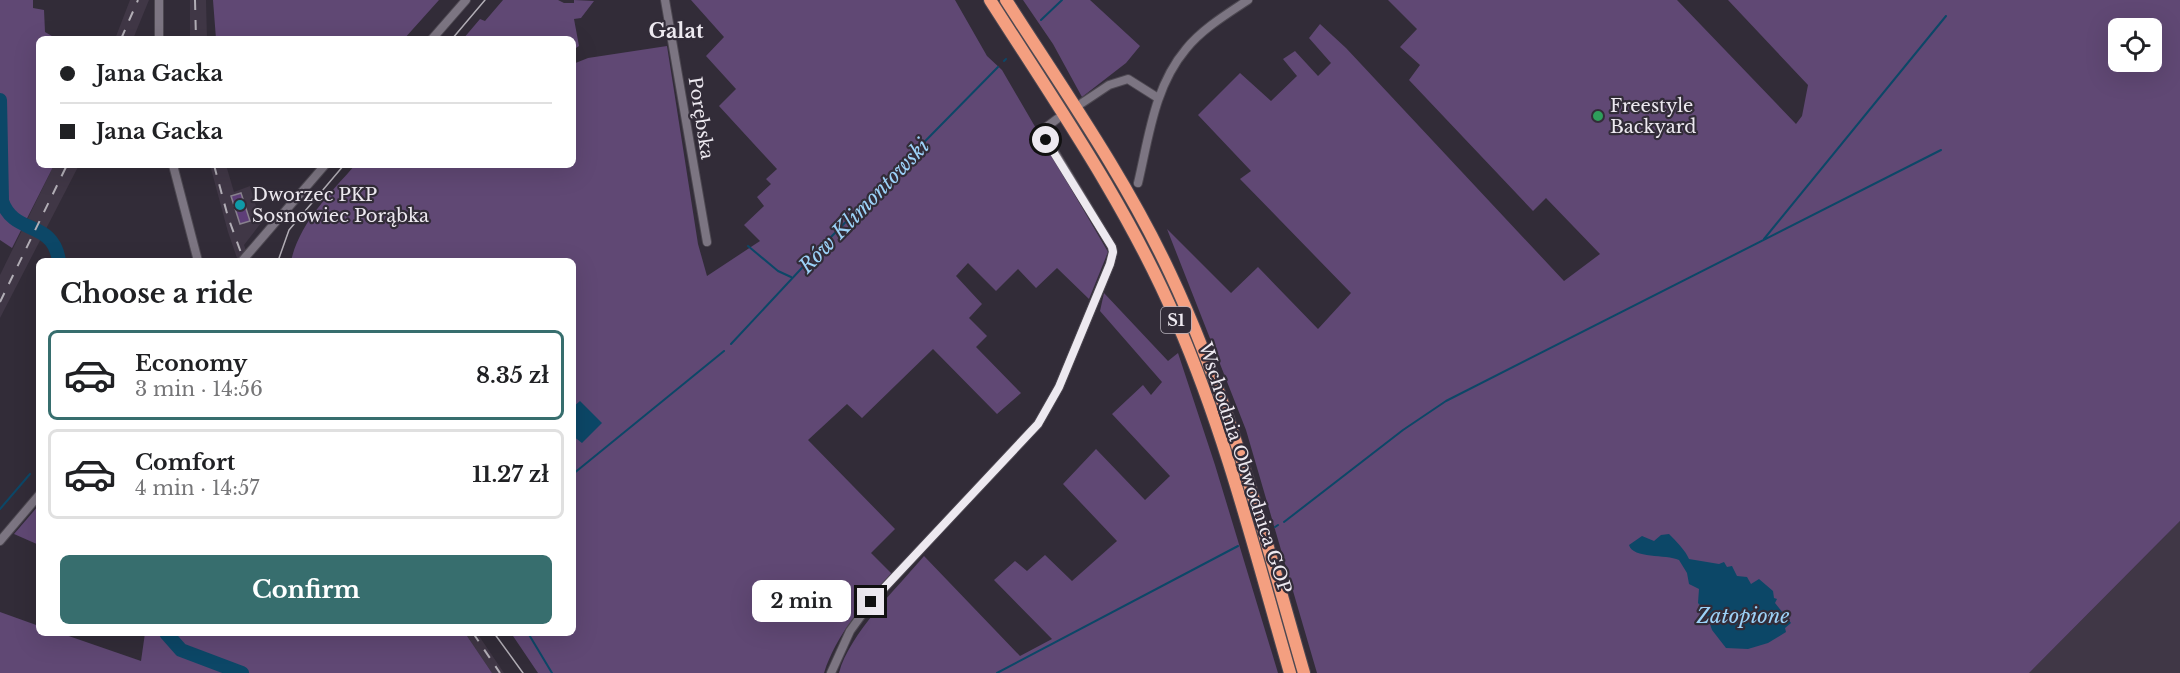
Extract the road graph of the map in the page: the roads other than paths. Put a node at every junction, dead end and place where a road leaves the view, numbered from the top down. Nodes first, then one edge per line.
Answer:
1 (159, 0) edge
2 (466, 0) edge
3 (665, 0) edge
4 (990, 0) edge
5 (1006, 0) edge
6 (1248, 0) edge
7 (159, 36) edge
8 (435, 36) edge
9 (1158, 98) junction
10 (1082, 103) dead end
11 (1057, 119) dead end
12 (174, 168) edge
13 (322, 168) edge
14 (1138, 183) dead end
15 (707, 242) dead end
16 (197, 258) edge
17 (245, 258) edge
18 (36, 499) edge
19 (0, 541) edge
20 (831, 673) edge
21 (1290, 673) edge
22 (1304, 673) edge

1 - 7 street
2 - 8 street
3 - 15 street, Porębska
4 - 21 highway, Wschodnia Obwodnica GOP / S1
5 - 22 highway, Wschodnia Obwodnica GOP / S1
6 - 9 street
9 - 10 street
9 - 14 street
11 - 20 street
12 - 16 street
13 - 17 street
18 - 19 street

